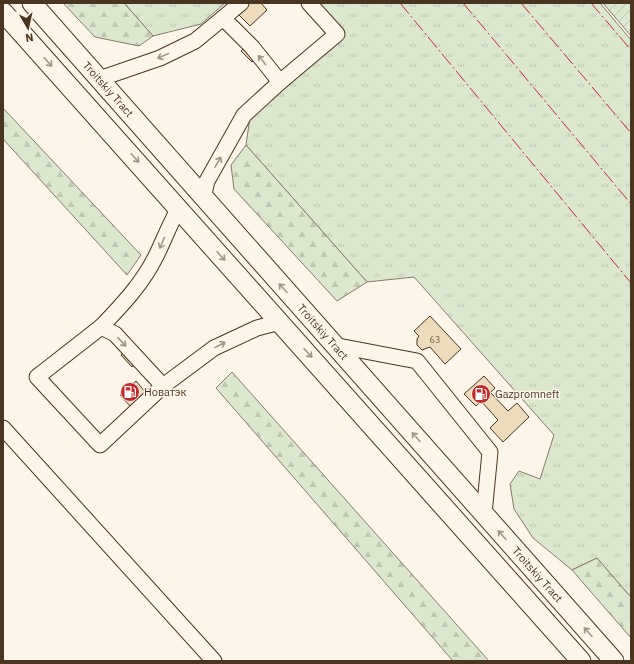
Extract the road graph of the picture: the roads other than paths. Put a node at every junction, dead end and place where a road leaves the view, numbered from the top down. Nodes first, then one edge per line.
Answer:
1 (32, 3) edge
2 (241, 3) edge
3 (309, 3) edge
4 (3, 12) edge
5 (223, 18) junction
6 (99, 79) junction
7 (280, 82) junction
8 (203, 198) junction
9 (180, 208) junction
10 (280, 322) junction
11 (101, 327) junction
12 (333, 344) junction
13 (162, 386) junction
14 (3, 428) edge
15 (484, 514) junction
16 (214, 661) edge
17 (581, 661) edge
18 (614, 661) edge

1 - 6 main road, Troitskiy Tract
2 - 5 lane
3 - 7 lane
4 -> 9 main road
5 -> 6 lane
7 -> 5 lane
6 - 8 main road, Troitskiy Tract
8 -> 7 lane
12 -> 8 main road, Troitskiy Tract
9 -> 10 main road
9 -> 11 lane
13 -> 10 lane
10 -> 17 main road
11 -> 13 lane
11 - 13 lane
15 -> 12 main road, Troitskiy Tract
12 - 15 lane
14 - 16 lane
18 -> 15 main road, Troitskiy Tract

